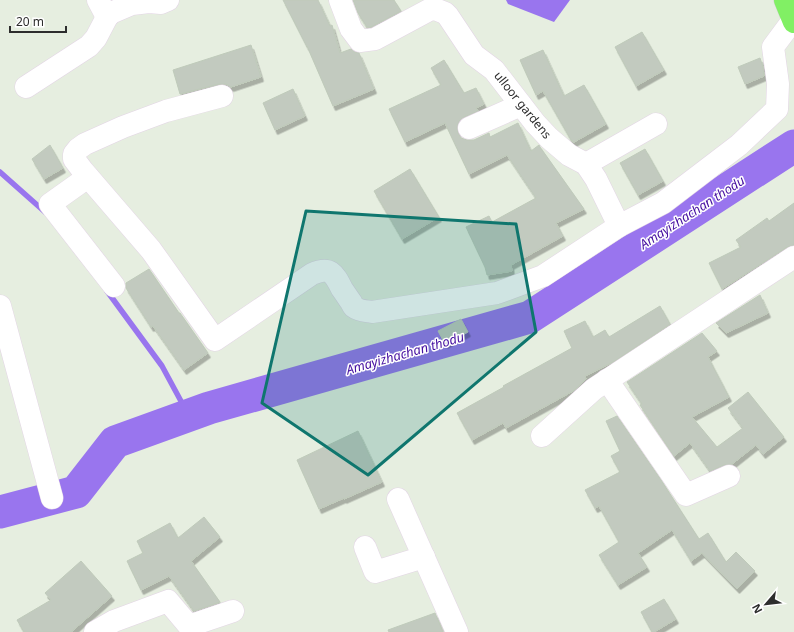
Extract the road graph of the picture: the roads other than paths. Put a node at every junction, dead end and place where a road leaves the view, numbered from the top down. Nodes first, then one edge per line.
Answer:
1 (168, 0) edge
2 (340, 0) edge
3 (442, 7) edge
4 (102, 9) edge
5 (790, 14) edge
6 (26, 86) dead end
7 (222, 96) dead end
8 (521, 105) junction
9 (656, 124) dead end
10 (468, 128) dead end
11 (586, 164) junction
12 (88, 177) junction
13 (618, 226) junction
14 (794, 257) edge
15 (114, 286) dead end
16 (0, 306) edge
17 (607, 380) junction
18 (542, 436) dead end
19 (729, 476) dead end
20 (52, 498) dead end
21 (398, 499) dead end
22 (365, 547) dead end
23 (424, 557) junction
24 (233, 611) dead end
25 (95, 632) edge
26 (457, 632) edge

1 - 4 street
2 - 3 street, ulloor gardens
3 - 8 street, ulloor gardens
4 - 6 street
5 - 13 street
7 - 12 street
8 - 10 street
8 - 11 street, ulloor gardens
9 - 11 street
11 - 13 street, ulloor gardens
12 - 13 street
12 - 15 street
14 - 17 street
16 - 20 street
17 - 18 street
17 - 19 street
21 - 23 street
22 - 23 street
23 - 26 street
24 - 25 street

